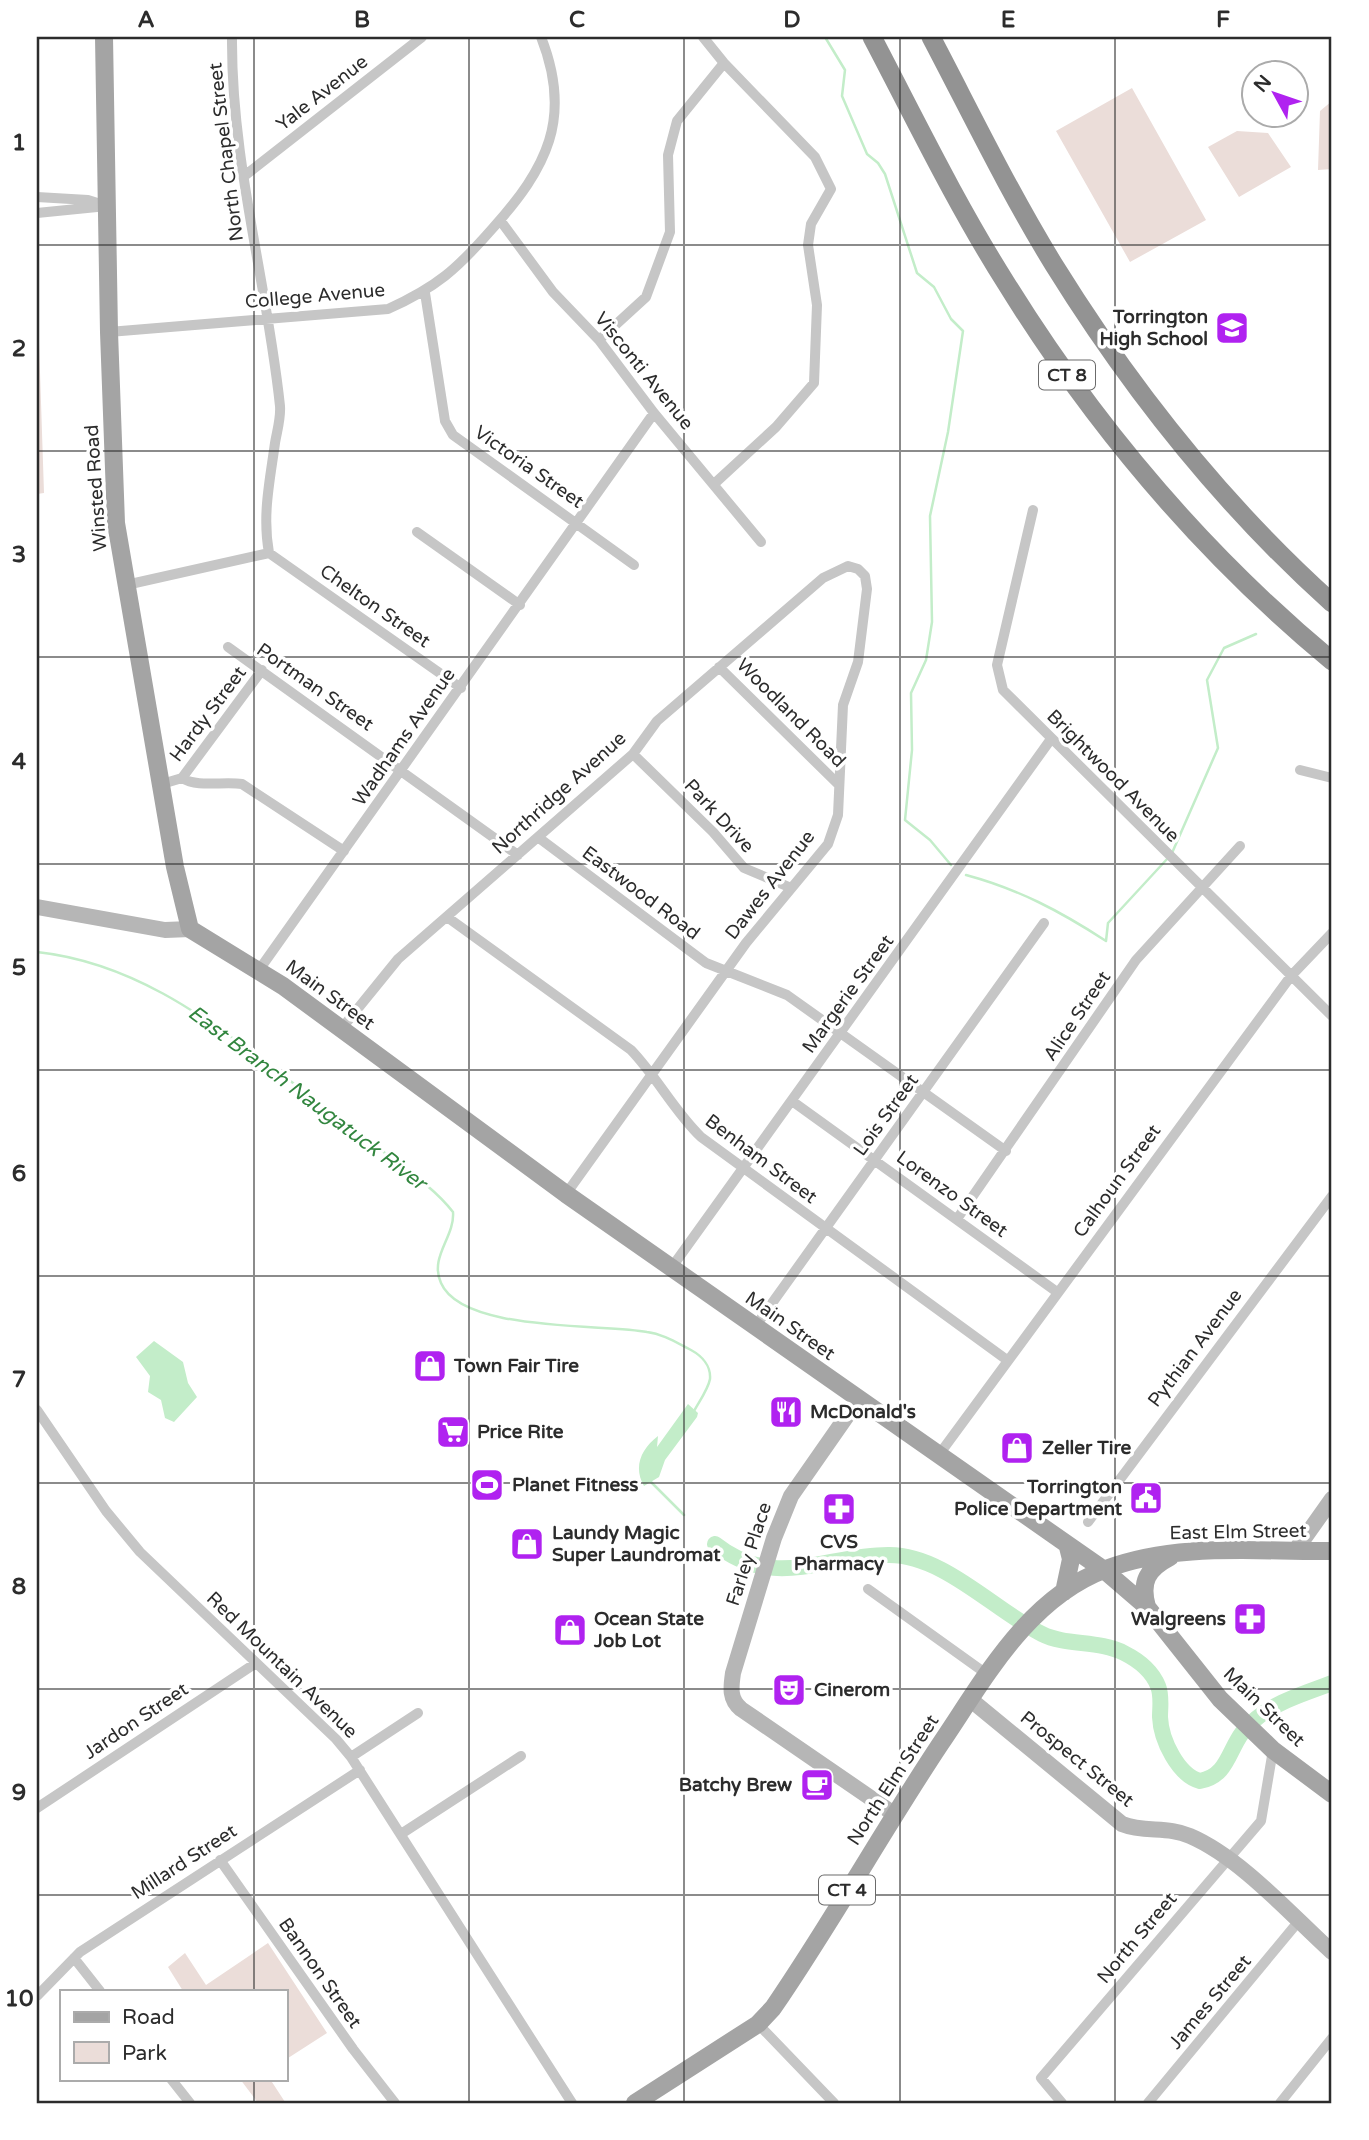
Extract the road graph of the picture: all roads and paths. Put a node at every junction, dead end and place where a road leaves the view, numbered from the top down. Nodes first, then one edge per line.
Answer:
1 (104, 37) edge
2 (232, 37) edge
3 (422, 37) edge
4 (541, 37) edge
5 (703, 37) edge
6 (872, 37) edge
7 (931, 37) edge
8 (724, 63) junction
9 (243, 177) junction
10 (37, 197) edge
11 (107, 206) junction
12 (37, 213) edge
13 (500, 220) junction
14 (425, 293) junction
15 (269, 318) junction
16 (108, 332) junction
17 (599, 340) junction
18 (654, 413) junction
19 (714, 484) junction
20 (1033, 510) dead end
21 (578, 523) junction
22 (417, 532) dead end
23 (761, 542) dead end
24 (269, 553) junction
25 (634, 565) dead end
26 (126, 585) junction
27 (867, 589) joint
28 (1332, 603) edge
29 (520, 605) junction
30 (228, 647) dead end
31 (1332, 661) edge
32 (719, 667) junction
33 (262, 670) junction
34 (461, 688) junction
35 (1051, 739) junction
36 (633, 754) junction
37 (402, 770) junction
38 (1300, 770) dead end
39 (182, 778) junction
40 (1332, 778) edge
41 (162, 784) junction
42 (838, 784) junction
43 (538, 838) junction
44 (1240, 846) dead end
45 (344, 851) junction
46 (518, 855) junction
47 (789, 887) junction
48 (1203, 888) junction
49 (37, 907) edge
50 (447, 917) junction
51 (1044, 923) dead end
52 (190, 929) junction
53 (1332, 933) edge
54 (258, 970) junction
55 (726, 973) junction
56 (1291, 976) junction
57 (1332, 1016) edge
58 (342, 1028) junction
59 (841, 1034) junction
60 (653, 1074) junction
61 (923, 1094) junction
62 (792, 1101) junction
63 (1006, 1151) junction
64 (875, 1160) junction
65 (743, 1169) junction
66 (566, 1194) junction
67 (1332, 1196) edge
68 (957, 1219) junction
69 (826, 1230) junction
70 (672, 1267) junction
71 (1058, 1292) junction
72 (755, 1327) junction
73 (1007, 1360) junction
74 (858, 1399) junction
75 (37, 1410) edge
76 (938, 1456) junction
77 (1332, 1499) edge
78 (1088, 1522) dead end
79 (1068, 1547) junction
80 (1181, 1551) junction
81 (1332, 1551) edge
82 (1295, 1552) junction
83 (1104, 1570) junction
84 (868, 1589) dead end
85 (1064, 1592) junction
86 (1147, 1607) junction
87 (256, 1663) junction
88 (988, 1675) junction
89 (971, 1700) junction
90 (418, 1713) dead end
91 (1273, 1750) junction
92 (521, 1756) dead end
93 (351, 1757) junction
94 (360, 1770) junction
95 (1332, 1794) edge
96 (37, 1808) edge
97 (894, 1814) junction
98 (401, 1835) junction
99 (1227, 1859) junction
100 (220, 1860) junction
101 (1298, 1922) junction
102 (1332, 1952) edge
103 (74, 1958) junction
104 (99, 1990) edge
105 (37, 1996) edge
106 (758, 2024) junction
107 (1332, 2038) edge
108 (172, 2080) edge
109 (658, 2097) edge
110 (190, 2103) edge
111 (395, 2103) edge
112 (572, 2103) edge
113 (635, 2103) edge
114 (834, 2103) edge
115 (1062, 2103) edge
116 (1148, 2103) edge
117 (1280, 2103) edge

1 - 11 main road, Winsted Road
2 - 9 street, North Chapel Street
3 - 9 street, Yale Avenue
4 - 13 street, College Avenue
5 - 8 street
6 - 31 highway, CT 8
7 - 28 highway, CT 8
8 - 17 street
8 - 19 street
9 - 15 street, North Chapel Street
10 - 11 street
11 - 12 street
11 - 16 main road, Winsted Road
13 - 14 street, College Avenue
13 - 17 street, Visconti Avenue
14 - 15 street, College Avenue
14 - 21 street, Victoria Street
15 - 16 street, College Avenue
15 - 24 street, North Chapel Street
16 - 26 main road, Winsted Road
17 - 18 street, Visconti Avenue
18 - 19 street, Visconti Avenue
18 - 21 street, Wadhams Avenue
19 - 23 street, Visconti Avenue
20 - 35 street, Brightwood Avenue
21 - 25 street, Victoria Street
21 - 29 street, Wadhams Avenue
22 - 29 street
24 - 26 street
24 - 34 street, Chelton Street
26 - 41 main road, Winsted Road
27 - 32 street, Northridge Avenue
27 - 42 street, Dawes Avenue
29 - 34 street, Wadhams Avenue
30 - 33 street, Portman Street
32 - 36 street, Northridge Avenue
32 - 42 street, Woodland Road
33 - 37 street, Portman Street
33 - 39 street, Hardy Street
34 - 37 street, Wadhams Avenue
35 - 48 street, Brightwood Avenue
35 - 59 street, Margerie Street
36 - 43 street, Northridge Avenue
36 - 47 street, Park Drive
37 - 45 street, Wadhams Avenue
37 - 46 street, Portman Street
38 - 40 street
39 - 41 street
39 - 45 street
41 - 52 main road, Winsted Road
42 - 47 street, Dawes Avenue
43 - 46 street, Northridge Avenue
43 - 55 street, Eastwood Road
44 - 48 street, Alice Street
45 - 54 street, Wadhams Avenue
46 - 50 street, Northridge Avenue
47 - 55 street, Dawes Avenue
48 - 56 street, Brightwood Avenue
48 - 63 street, Alice Street
49 - 52 main road
50 - 58 street, Northridge Avenue
50 - 60 street, Benham Street
51 - 61 street, Lois Street
52 - 54 main road, Main Street
53 - 56 street, Calhoun Street
54 - 58 main road, Main Street
55 - 59 street, Eastwood Road
55 - 60 street, Dawes Avenue
56 - 57 street, Brightwood Avenue
56 - 71 street, Calhoun Street
58 - 66 main road, Main Street
59 - 61 street, Eastwood Road
59 - 62 street, Margerie Street
60 - 65 street, Benham Street
60 - 66 street, Dawes Avenue
61 - 63 street, Eastwood Road
61 - 64 street, Lois Street
62 - 64 street, Lorenzo Street
62 - 65 street, Margerie Street
63 - 68 street, Alice Street
64 - 68 street, Lorenzo Street
64 - 69 street, Lois Street
65 - 69 street, Benham Street
65 - 70 street, Margerie Street
66 - 70 main road, Main Street
67 - 78 street, Pythian Avenue
68 - 71 street, Lorenzo Street
69 - 72 street, Lois Street
69 - 73 street, Benham Street
70 - 72 main road, Main Street
71 - 73 street, Calhoun Street
72 - 74 main road, Main Street
73 - 76 street, Calhoun Street
74 - 76 main road, Main Street
74 - 97 main road, Farley Place
75 - 87 street, Red Mountain Avenue
76 - 79 main road, Main Street
77 - 82 main road
79 - 83 main road, Main Street
79 - 85 main road
80 - 82 main road, East Elm Street / CT 4
80 - 83 main road, East Elm Street / CT 4
80 - 86 main road
81 - 82 main road, East Elm Street / CT 4
83 - 85 main road, North Elm Street / CT 4
83 - 86 main road, Main Street
84 - 88 street
85 - 88 main road, North Elm Street / CT 4
86 - 91 main road, Main Street
87 - 93 street, Red Mountain Avenue
87 - 96 street, Jardon Street
88 - 89 main road, North Elm Street / CT 4
89 - 97 main road, North Elm Street / CT 4
89 - 99 main road, Prospect Street
90 - 93 street
91 - 95 main road, Main Street
91 - 99 street, North Street
92 - 98 street
93 - 94 street, Red Mountain Avenue
94 - 98 street, Red Mountain Avenue
94 - 100 street, Millard Street
97 - 106 main road, North Elm Street / CT 4
98 - 112 street, Red Mountain Avenue
99 - 101 main road, Prospect Street
99 - 115 street, North Street
100 - 103 street, Millard Street
100 - 111 street, Bannon Street
101 - 102 main road, Prospect Street
101 - 116 street, James Street
103 - 104 street
103 - 105 street, Millard Street
106 - 109 main road, North Elm Street / CT 4
106 - 114 street
107 - 117 street
108 - 110 street
109 - 113 main road, North Elm Street / CT 4

